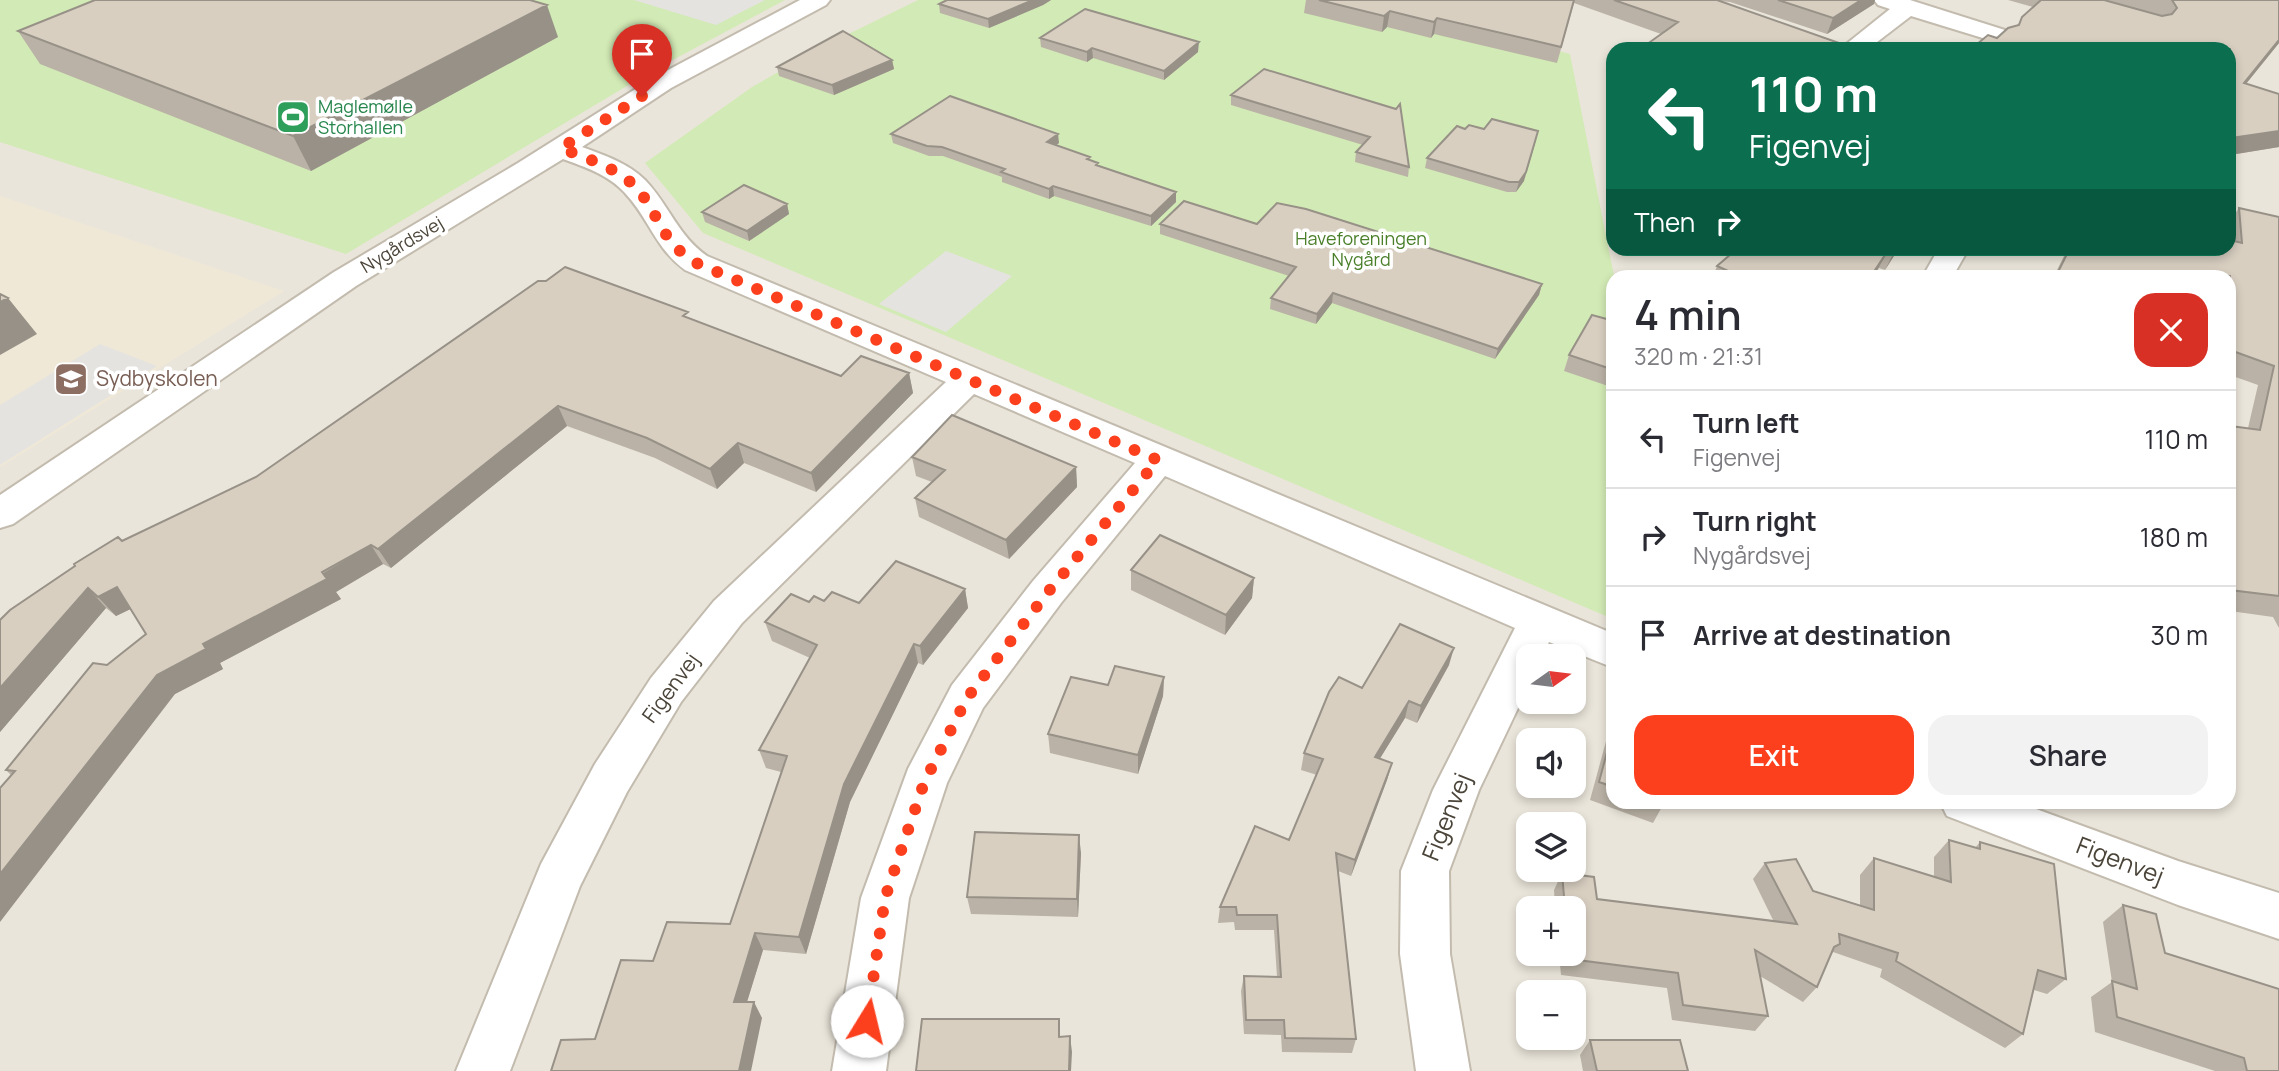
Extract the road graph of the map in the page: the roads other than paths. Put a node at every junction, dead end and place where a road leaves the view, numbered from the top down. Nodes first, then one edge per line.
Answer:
1 (818, 0) edge
2 (1897, 4) edge
3 (1981, 8) dead end
4 (1961, 24) junction
5 (1999, 36) edge
6 (1859, 42) edge
7 (561, 148) junction
8 (969, 380) junction
9 (1158, 460) junction
10 (0, 514) edge
11 (1540, 620) junction
12 (1606, 649) edge
13 (1982, 809) edge
14 (2279, 916) edge
15 (483, 1071) edge
16 (859, 1071) edge
17 (1443, 1071) edge

1 - 7 street, Nygårdsvej
2 - 4 street
2 - 6 street
3 - 4 street
4 - 5 street
7 - 8 street
7 - 10 street, Nygårdsvej
8 - 9 street
8 - 15 street, Figenvej
9 - 11 street
9 - 16 street
11 - 12 street
11 - 17 street, Figenvej
13 - 14 street, Figenvej

